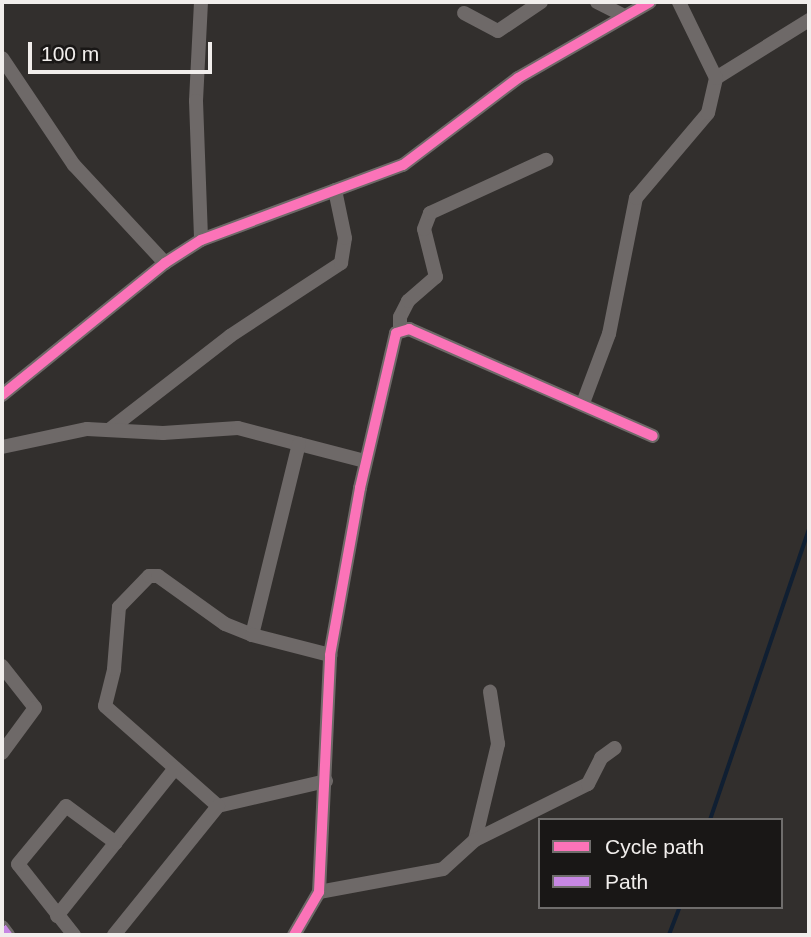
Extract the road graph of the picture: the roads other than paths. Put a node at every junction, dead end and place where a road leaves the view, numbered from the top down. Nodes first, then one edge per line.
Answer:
1 (201, 2) edge
2 (541, 2) edge
3 (597, 2) edge
4 (650, 2) edge
5 (679, 2) edge
6 (464, 13) dead end
7 (624, 16) junction
8 (809, 20) edge
9 (2, 58) edge
10 (716, 78) junction
11 (547, 160) dead end
12 (335, 190) junction
13 (201, 240) junction
14 (165, 263) junction
15 (400, 330) junction
16 (2, 395) edge
17 (583, 403) junction
18 (109, 430) junction
19 (653, 436) dead end
20 (299, 444) junction
21 (2, 447) edge
22 (365, 461) junction
23 (252, 635) junction
24 (330, 655) junction
25 (2, 666) edge
26 (490, 692) dead end
27 (615, 748) dead end
28 (2, 753) edge
29 (175, 768) junction
30 (326, 781) junction
31 (218, 806) junction
32 (475, 840) junction
33 (116, 843) junction
34 (319, 892) junction
35 (57, 916) junction
36 (2, 928) edge
37 (8, 935) edge
38 (74, 935) edge
39 (114, 935) edge
40 (294, 935) edge

1 - 13 street
2 - 6 street
3 - 7 street
4 - 7 street
5 - 10 street
7 - 12 street
8 - 10 street
9 - 14 street
10 - 17 street
11 - 15 street
12 - 13 street
12 - 18 street
13 - 14 street
14 - 16 street
15 - 17 street
15 - 22 street
17 - 19 street
18 - 20 street
18 - 21 street
20 - 22 street
20 - 23 street
22 - 24 street
23 - 24 street
23 - 29 street
24 - 30 street
25 - 28 street
26 - 32 street
27 - 32 street
29 - 31 street
29 - 33 street
30 - 31 street
30 - 34 street
31 - 39 street
32 - 34 street
33 - 35 street
33 - 35 street
34 - 40 street
35 - 38 street
36 - 37 street

